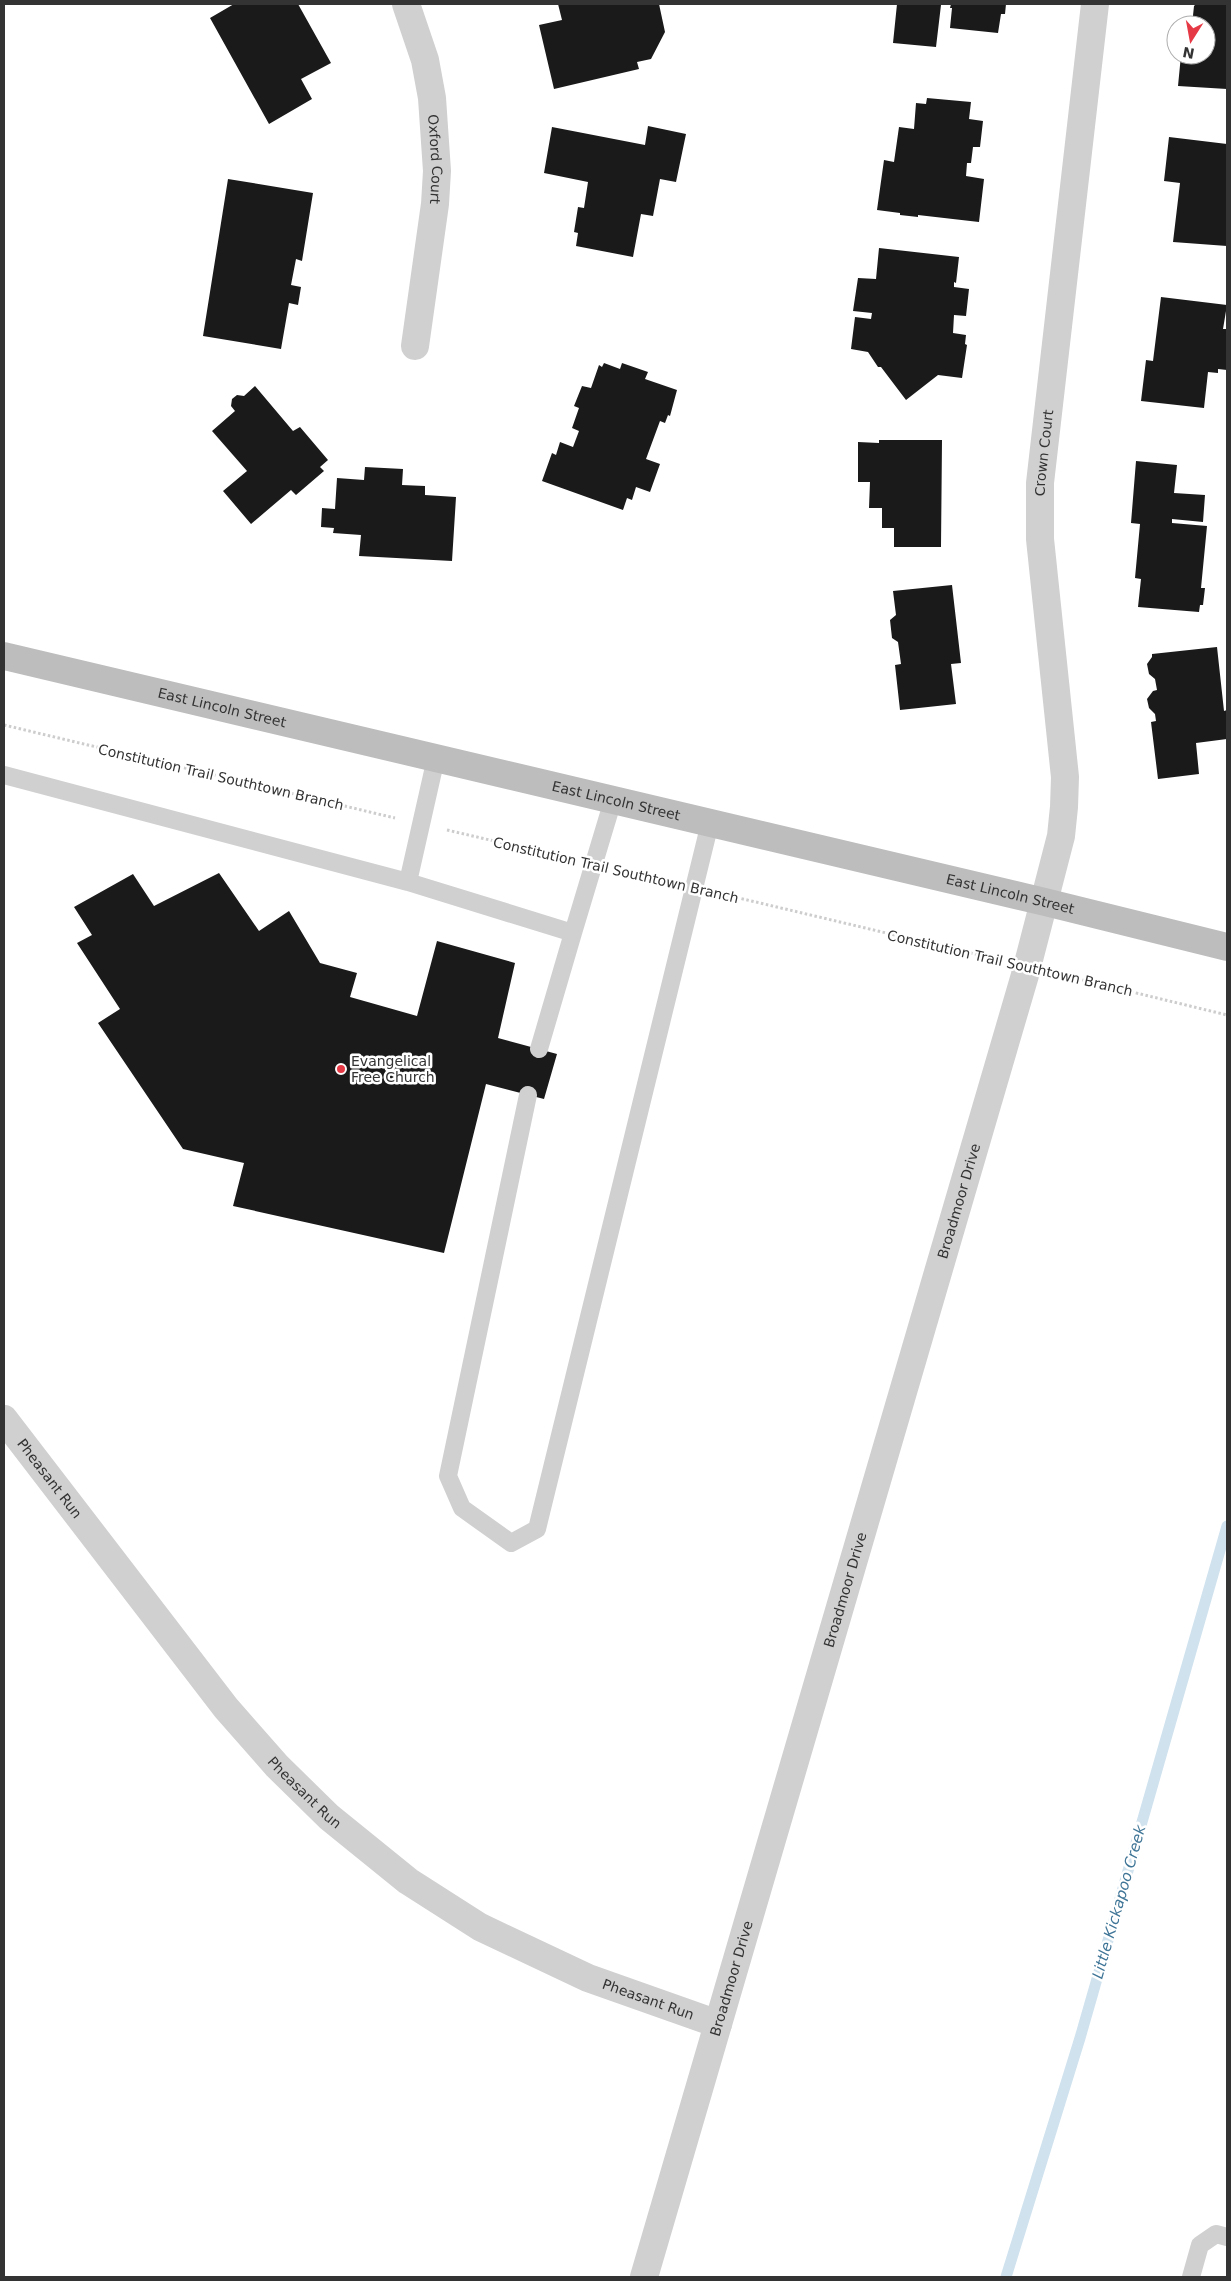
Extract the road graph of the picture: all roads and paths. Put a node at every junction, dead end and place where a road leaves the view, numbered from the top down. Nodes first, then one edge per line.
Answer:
1 (406, 4) edge
2 (1096, 4) edge
3 (415, 346) dead end
4 (4, 656) edge
5 (4, 725) edge
6 (436, 758) junction
7 (4, 775) edge
8 (613, 800) junction
9 (710, 823) junction
10 (421, 824) junction
11 (594, 864) junction
12 (408, 882) junction
13 (692, 888) junction
14 (1045, 902) junction
15 (573, 933) junction
16 (1227, 947) edge
17 (1027, 967) junction
18 (1227, 1015) edge
19 (539, 1049) dead end
20 (528, 1095) dead end
21 (4, 1419) edge
22 (718, 2024) junction
23 (1227, 2237) edge
24 (644, 2277) edge
25 (1191, 2277) edge

1 - 3 street, Oxford Court
2 - 14 street, Crown Court
4 - 6 main road, East Lincoln Street
5 - 10 path, Constitution Trail Southtown Branch
6 - 8 main road, East Lincoln Street
6 - 10 lane
7 - 12 lane
8 - 9 main road, East Lincoln Street
8 - 11 lane
9 - 13 lane
9 - 14 main road, East Lincoln Street
10 - 11 path, Constitution Trail Southtown Branch
10 - 12 lane
11 - 13 path, Constitution Trail Southtown Branch
11 - 15 lane
12 - 15 lane
13 - 17 path, Constitution Trail Southtown Branch
13 - 20 lane
14 - 16 main road, East Lincoln Street
14 - 17 street, Broadmoor Drive
15 - 19 lane
17 - 18 path, Constitution Trail Southtown Branch
17 - 22 street, Broadmoor Drive
21 - 22 street, Pheasant Run
22 - 24 street, Broadmoor Drive
23 - 25 lane

